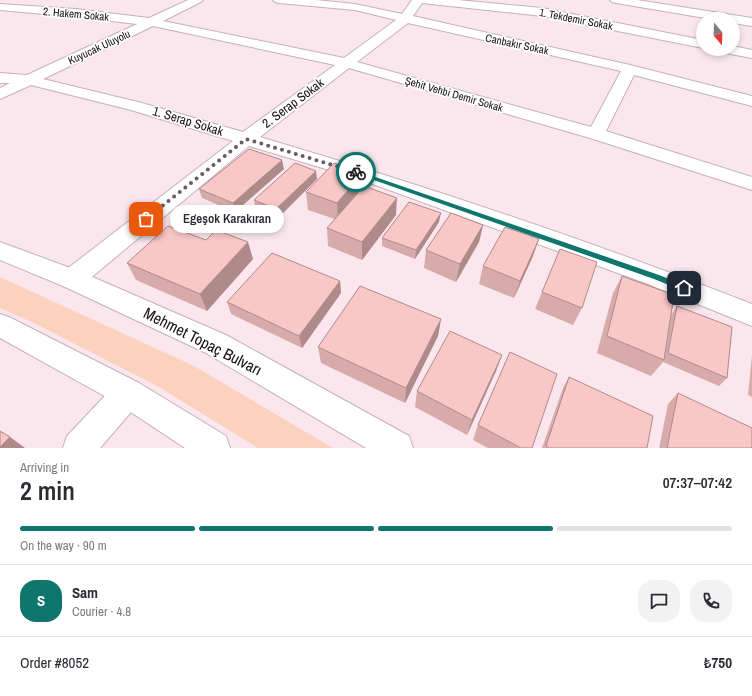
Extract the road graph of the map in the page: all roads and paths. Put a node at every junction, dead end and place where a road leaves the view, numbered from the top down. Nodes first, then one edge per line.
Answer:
1 (197, 0) edge
2 (279, 0) edge
3 (418, 0) edge
4 (424, 0) edge
5 (616, 0) edge
6 (521, 4) edge
7 (0, 7) edge
8 (405, 19) junction
9 (152, 22) junction
10 (752, 22) edge
11 (696, 42) edge
12 (740, 52) edge
13 (752, 54) edge
14 (346, 63) junction
15 (630, 69) junction
16 (0, 78) edge
17 (28, 80) junction
18 (0, 94) edge
19 (752, 101) edge
20 (596, 134) junction
21 (246, 139) junction
22 (752, 184) edge
23 (0, 251) edge
24 (72, 279) junction
25 (752, 316) edge
26 (0, 325) edge
27 (128, 393) junction
28 (79, 448) edge
29 (214, 448) edge
30 (397, 448) edge

1 - 9 street, Kuyucak Uluyolu
2 - 8 street, Canbakır Sokak
3 - 8 street, 2. Serap Sokak
4 - 6 street, 1. Tekdemir Sokak
5 - 10 street
6 - 11 street, 1. Tekdemir Sokak
7 - 9 street, 2. Hakem Sokak
8 - 14 street, 2. Serap Sokak
8 - 15 street, Canbakır Sokak
9 - 14 street, Şehit Vehbi Demir Sokak
9 - 17 street, Kuyucak Uluyolu
12 - 13 street
14 - 20 street, Şehit Vehbi Demir Sokak
14 - 21 street, 2. Serap Sokak
15 - 19 street, Canbakır Sokak
15 - 20 street
16 - 17 street, 1. Serap Sokak
17 - 18 street, Kuyucak Uluyolu
17 - 21 street, 1. Serap Sokak
20 - 22 street, Şehit Vehbi Demir Sokak
21 - 24 street, 2. Serap Sokak
21 - 25 street, 1. Serap Sokak
23 - 24 street, Mehmet Topaç Bulvarı
24 - 30 street, Mehmet Topaç Bulvarı
26 - 27 street
27 - 28 street
27 - 29 street

